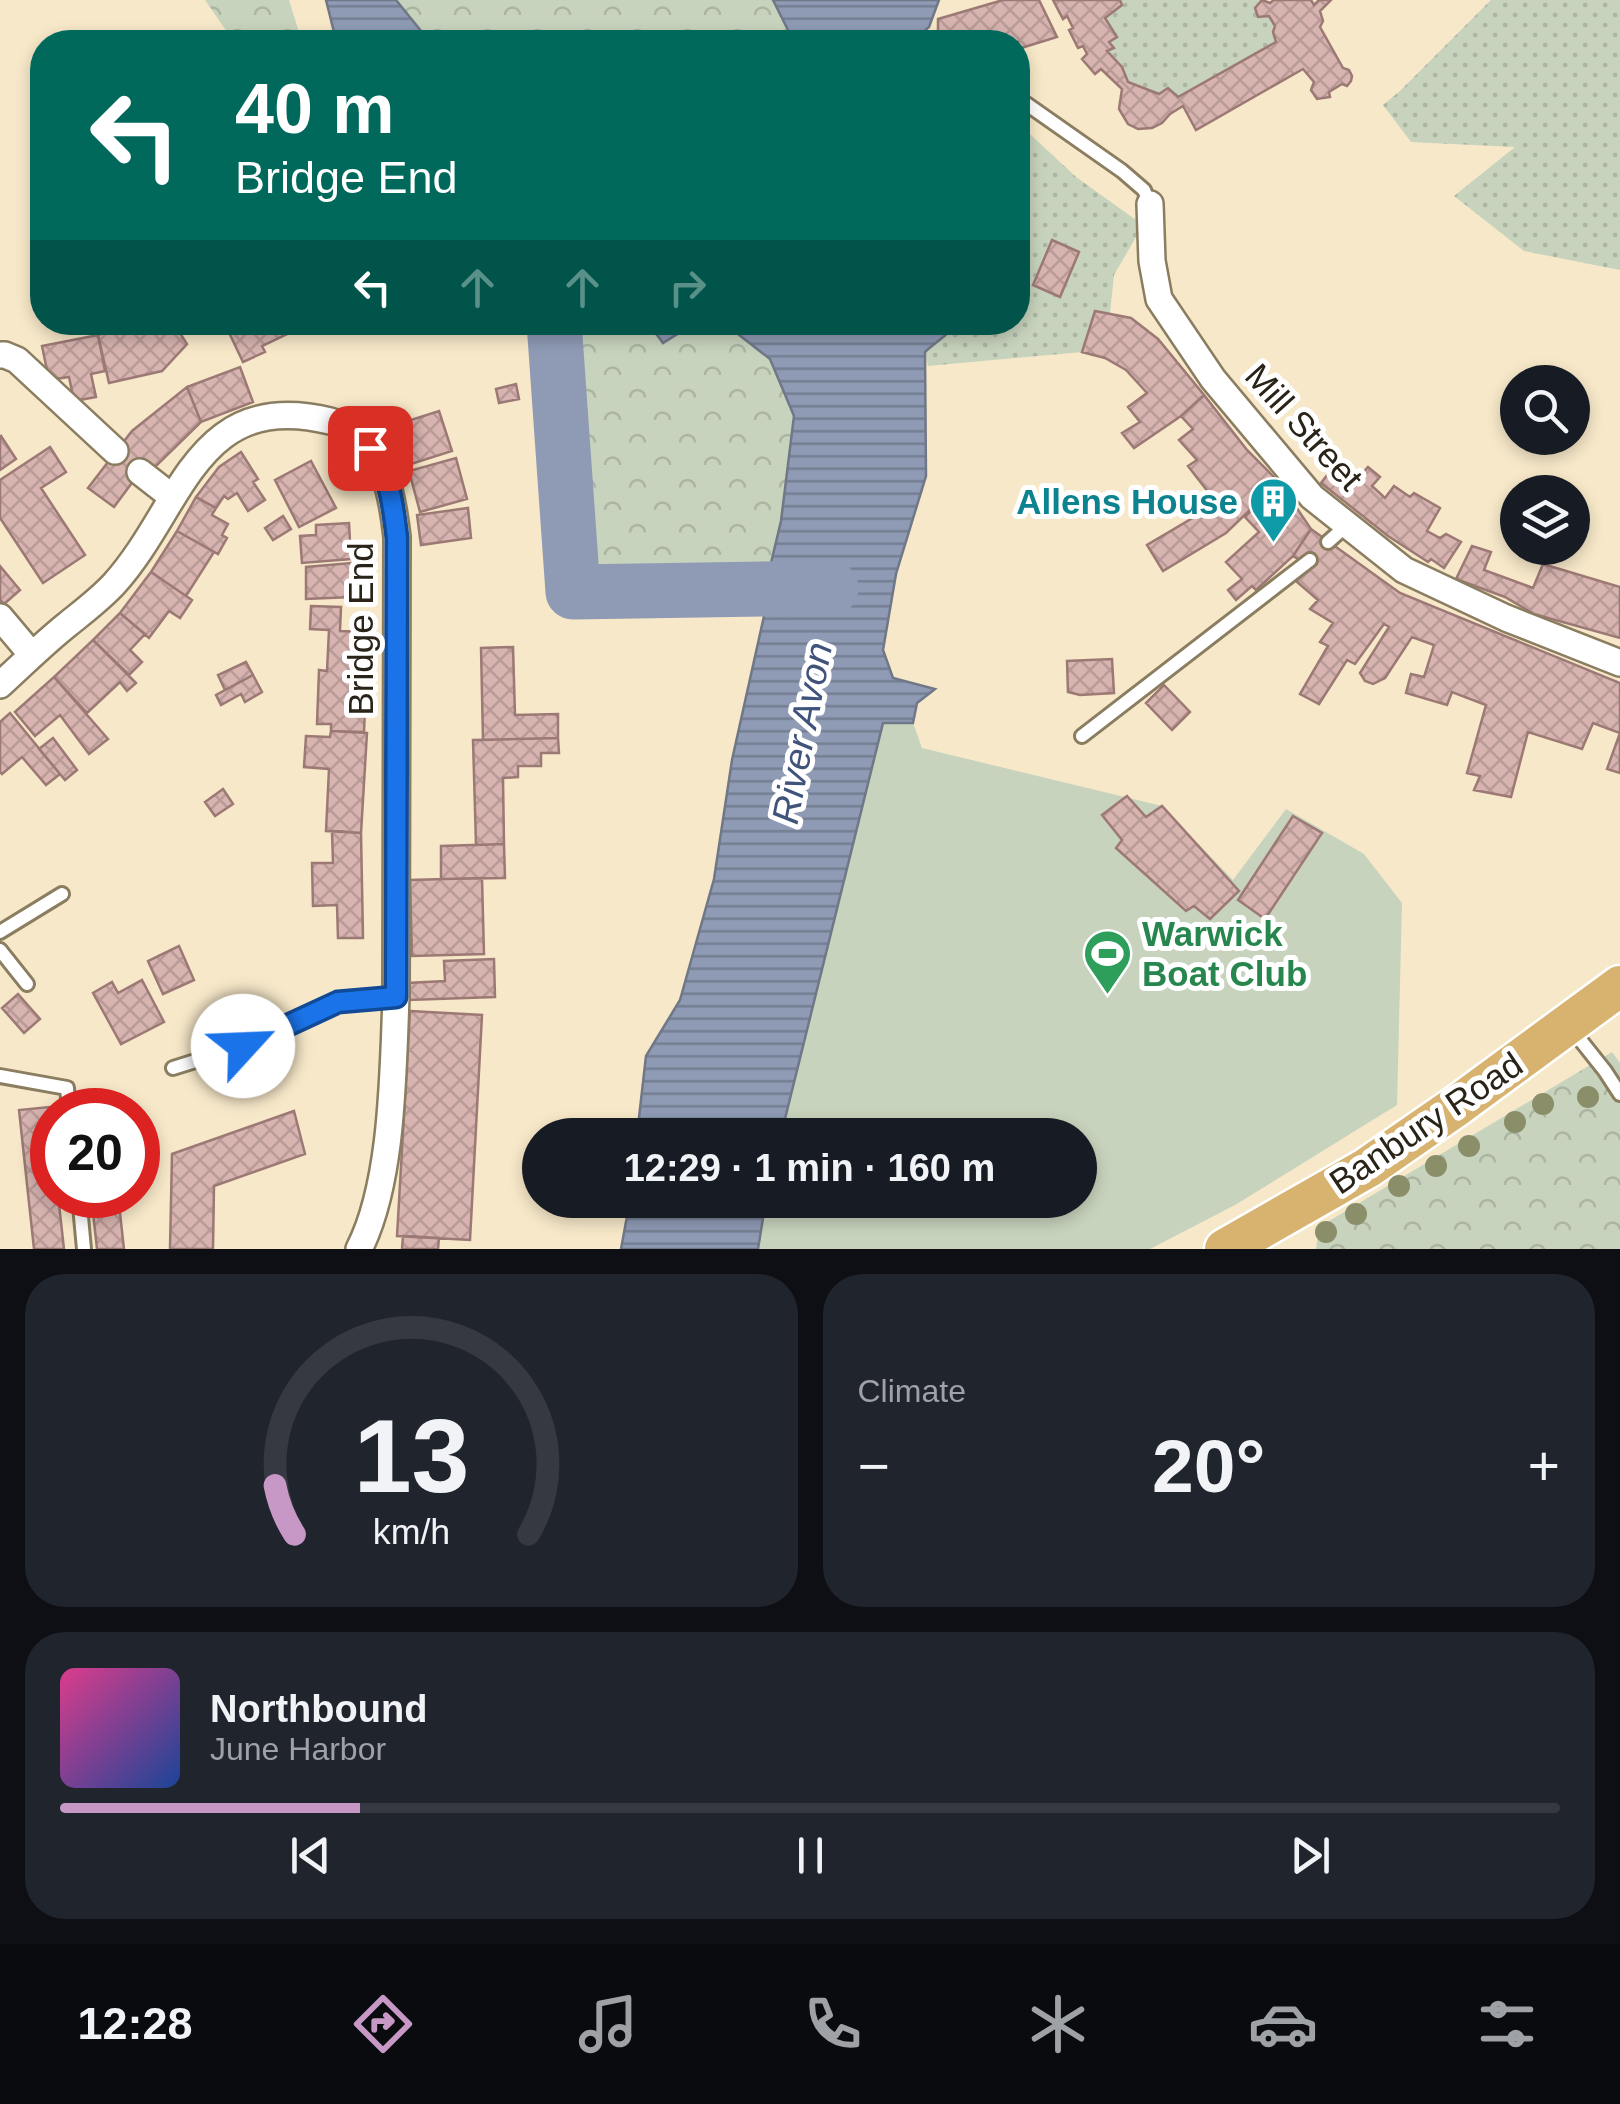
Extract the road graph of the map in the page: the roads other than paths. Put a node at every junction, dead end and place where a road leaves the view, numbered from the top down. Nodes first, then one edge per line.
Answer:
1 (1030, 107) edge
2 (1150, 204) joint
3 (0, 355) edge
4 (115, 452) dead end
5 (140, 472) dead end
6 (172, 497) junction
7 (1310, 560) dead end
8 (0, 617) edge
9 (32, 655) junction
10 (1620, 662) edge
11 (0, 686) edge
12 (1082, 736) dead end
13 (62, 894) dead end
14 (0, 932) edge
15 (0, 950) edge
16 (27, 984) dead end
17 (1620, 986) edge
18 (396, 997) junction
19 (1569, 1025) junction
20 (172, 1068) dead end
21 (0, 1076) edge
22 (67, 1088) edge
23 (1620, 1094) edge
24 (81, 1218) edge
25 (84, 1249) edge
26 (359, 1249) edge
27 (1225, 1249) edge

1 - 2 lane
2 - 10 street, Mill Street
3 - 4 street
5 - 6 street
6 - 9 street, Bridge End
6 - 18 street, Bridge End
7 - 12 lane
8 - 9 street
9 - 11 street, Bridge End
13 - 14 lane
15 - 16 lane
17 - 19 main road, Banbury Road
18 - 20 lane
18 - 26 street, Bridge End
19 - 23 lane
19 - 27 main road, Banbury Road
21 - 22 lane
24 - 25 lane

